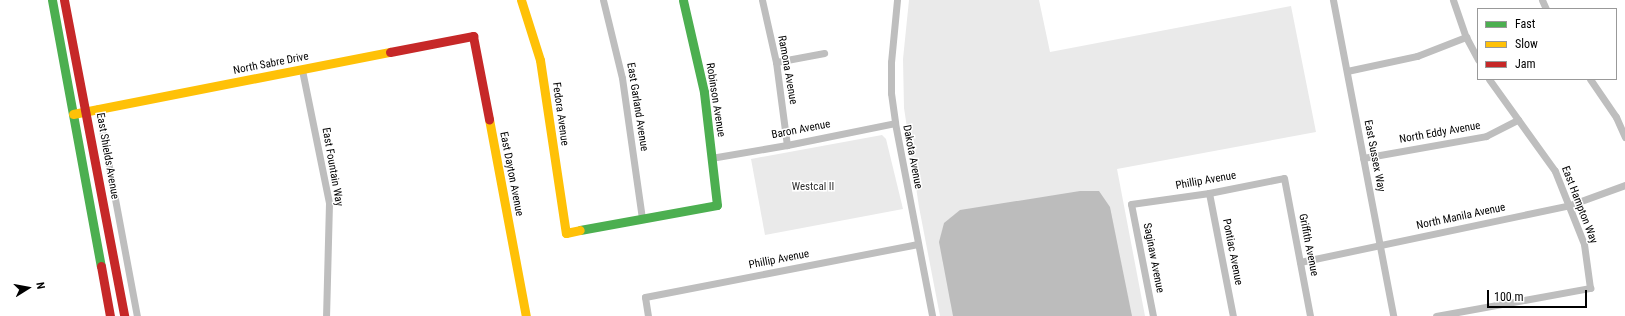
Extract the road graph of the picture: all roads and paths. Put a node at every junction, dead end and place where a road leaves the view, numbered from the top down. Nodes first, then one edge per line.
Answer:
1 (52, 0) edge
2 (64, 0) edge
3 (521, 0) edge
4 (603, 0) edge
5 (683, 0) edge
6 (762, 0) edge
7 (897, 0) edge
8 (1333, 0) edge
9 (1453, 0) edge
10 (473, 36) joint
11 (1466, 37) junction
12 (824, 53) dead end
13 (1477, 58) edge
14 (776, 62) junction
15 (302, 70) junction
16 (1347, 71) junction
17 (1490, 80) edge
18 (1591, 80) edge
19 (98, 108) junction
20 (86, 111) junction
21 (73, 114) junction
22 (1518, 120) junction
23 (895, 123) junction
24 (1625, 137) edge
25 (787, 145) junction
26 (711, 158) junction
27 (1363, 158) junction
28 (1284, 178) joint
29 (1625, 185) edge
30 (1209, 193) junction
31 (1131, 204) joint
32 (1570, 205) junction
33 (642, 219) junction
34 (918, 244) junction
35 (1380, 246) junction
36 (1300, 262) junction
37 (110, 316) edge
38 (124, 316) edge
39 (137, 316) edge
40 (326, 316) edge
41 (526, 316) edge
42 (648, 316) edge
43 (932, 316) edge
44 (1153, 316) edge
45 (1233, 316) edge
46 (1310, 316) edge
47 (1393, 316) edge
48 (1436, 316) edge

1 - 21 street
2 - 20 street, East Shields Avenue
3 - 33 street, Fedora Avenue
4 - 33 street, East Garland Avenue
5 - 26 street, Robinson Avenue
6 - 14 street, Ramona Avenue
7 - 23 street, Dakota Avenue
8 - 16 street, East Sussex Way
9 - 11 street
10 - 15 street, North Sabre Drive
10 - 41 street, East Dayton Avenue
11 - 13 street
11 - 16 street
12 - 14 street
14 - 25 street, Ramona Avenue
15 - 19 street, North Sabre Drive
15 - 40 street, East Fountain Way
16 - 27 street, East Sussex Way
17 - 22 street, East Hampton Way
18 - 24 street
19 - 20 street, North Sabre Drive
19 - 39 street, East Shields Avenue
20 - 21 street, North Sabre Drive
20 - 38 street, East Shields Avenue
21 - 37 street
22 - 27 street, North Eddy Avenue
22 - 32 street, East Hampton Way
23 - 25 street, Baron Avenue
23 - 34 street, Dakota Avenue
25 - 26 street, Baron Avenue
26 - 33 street, Robinson Avenue
27 - 35 street, East Sussex Way
28 - 30 street, Phillip Avenue
28 - 36 street, Griffith Avenue
29 - 32 street, North Manila Avenue
30 - 31 street, Phillip Avenue
30 - 45 street, Pontiac Avenue
31 - 44 street, Saginaw Avenue
32 - 35 street, North Manila Avenue
32 - 48 street, East Hampton Way
34 - 42 street, Phillip Avenue
34 - 43 street, Dakota Avenue
35 - 36 street, North Manila Avenue
35 - 47 street, East Sussex Way
36 - 46 street, Griffith Avenue

